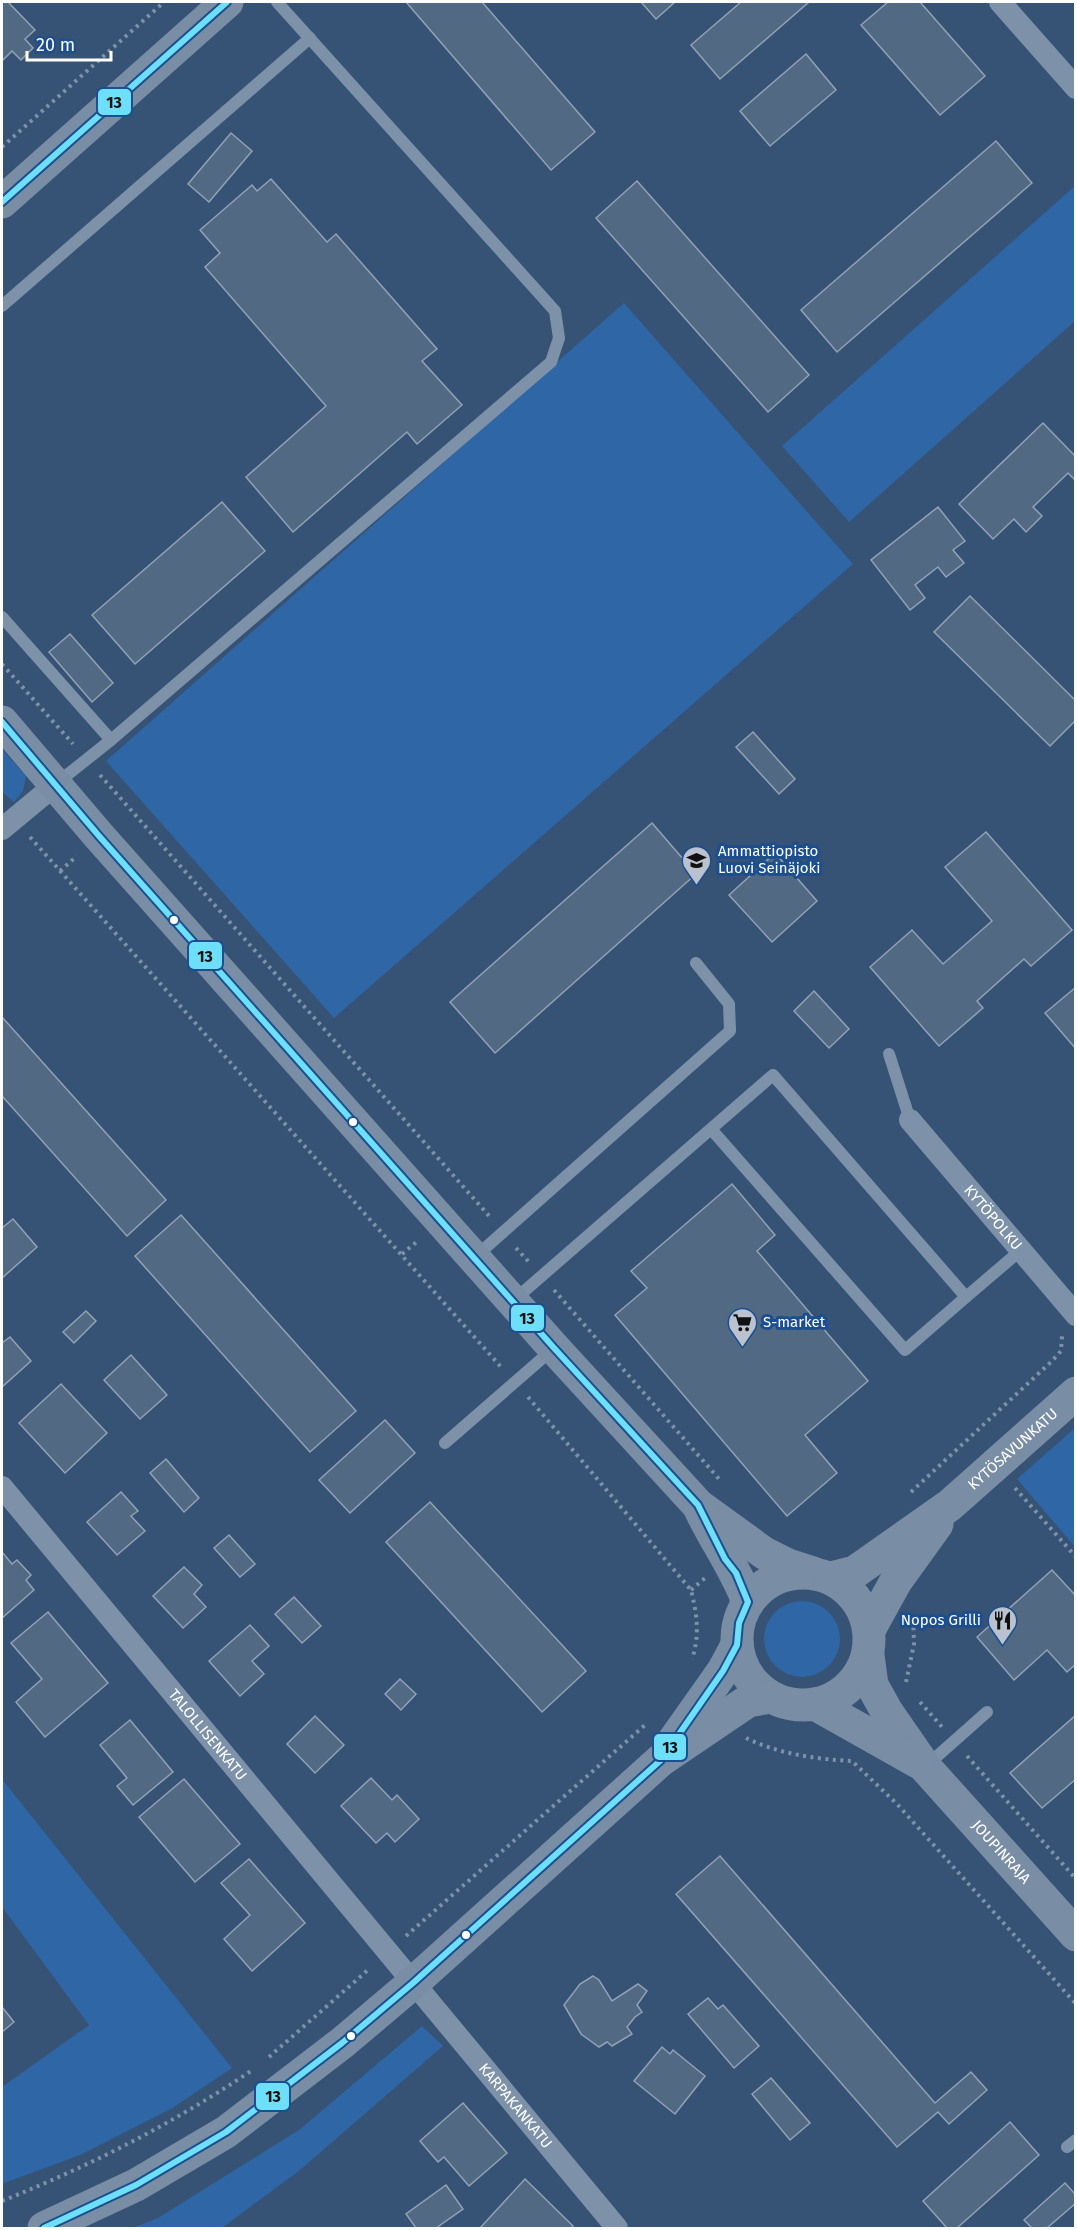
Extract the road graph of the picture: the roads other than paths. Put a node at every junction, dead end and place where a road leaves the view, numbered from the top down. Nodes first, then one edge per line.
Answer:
1 (227, 2) edge
2 (277, 2) edge
3 (1000, 2) edge
4 (310, 38) junction
5 (1076, 88) edge
6 (2, 202) edge
7 (2, 306) edge
8 (2, 616) edge
9 (2, 722) edge
10 (111, 740) junction
11 (55, 785) junction
12 (8, 824) edge
13 (696, 963) dead end
14 (889, 1054) dead end
15 (910, 1120) joint
16 (711, 1129) junction
17 (1021, 1250) junction
18 (474, 1258) junction
19 (966, 1297) junction
20 (513, 1301) junction
21 (1069, 1323) edge
22 (554, 1348) junction
23 (1076, 1393) edge
24 (445, 1443) dead end
25 (2, 1487) edge
26 (698, 1505) junction
27 (950, 1505) junction
28 (822, 1576) junction
29 (747, 1602) junction
30 (868, 1642) junction
31 (737, 1645) junction
32 (771, 1697) junction
33 (815, 1704) junction
34 (713, 1707) junction
35 (987, 1712) dead end
36 (925, 1767) junction
37 (1076, 1935) edge
38 (413, 1983) junction
39 (44, 2229) edge
40 (617, 2229) edge

1 - 6 street
2 - 4 lane
3 - 5 street
4 - 7 lane
4 - 10 lane
8 - 10 lane
9 - 11 street
10 - 11 lane
11 - 12 street
11 - 18 street
13 - 18 lane
14 - 15 lane
15 - 17 street, KYTÖPOLKU
16 - 19 lane
16 - 19 lane
16 - 20 lane
17 - 19 lane
17 - 21 street, KYTÖPOLKU
18 - 20 street
20 - 22 street
22 - 24 lane
22 - 26 street
23 - 27 street, KYTÖSAVUNKATU
25 - 38 street, TALOLLISENKATU
26 - 28 street
26 - 29 street
27 - 28 street, KYTÖSAVUNKATU
27 - 30 street, KYTÖSAVUNKATU
28 - 29 street
28 - 30 street
29 - 31 street
30 - 33 street
30 - 36 street, JOUPINRAJA
31 - 32 street
31 - 34 street
32 - 33 street
32 - 34 street
33 - 36 street, JOUPINRAJA
34 - 38 street
35 - 36 lane
36 - 37 street, JOUPINRAJA
38 - 39 street
38 - 40 street, KARPAKANKATU

